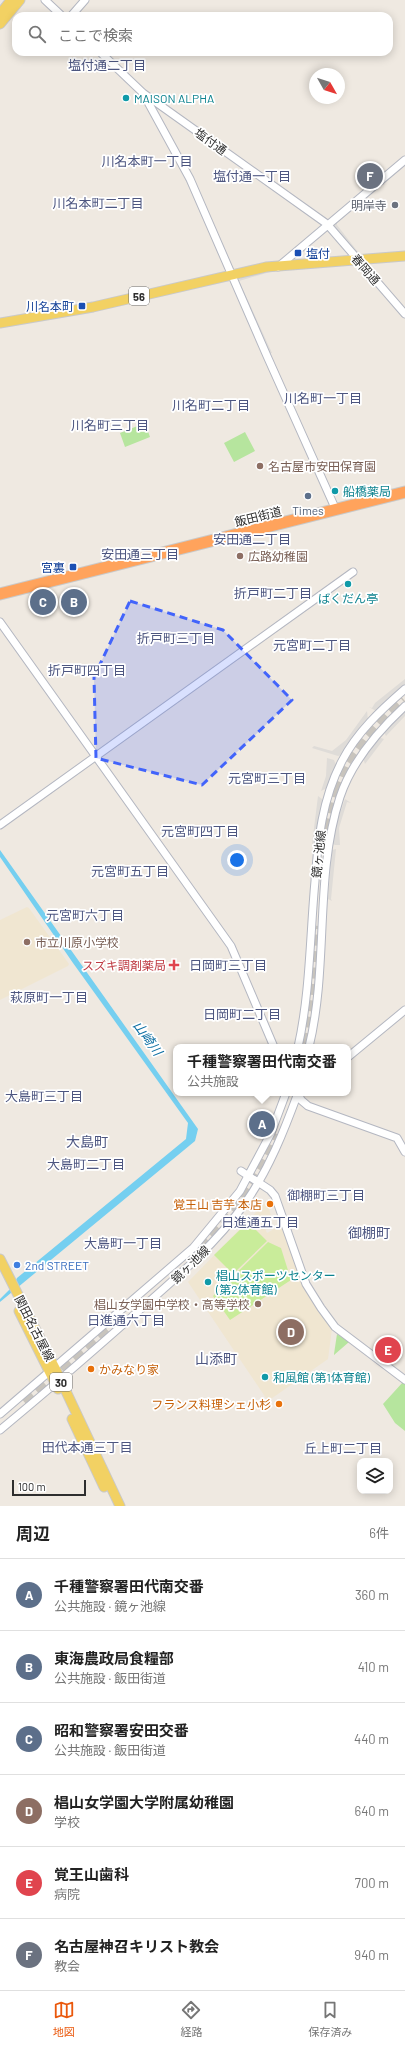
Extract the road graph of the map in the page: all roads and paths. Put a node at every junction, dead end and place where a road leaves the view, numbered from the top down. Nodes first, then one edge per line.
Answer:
1 (12, 0) edge
2 (20, 0) edge
3 (45, 0) edge
4 (85, 0) edge
5 (58, 12) edge
6 (74, 12) edge
7 (0, 14) edge
8 (0, 24) edge
9 (104, 56) edge
10 (143, 93) junction
11 (405, 160) edge
12 (327, 224) junction
13 (405, 256) edge
14 (358, 259) junction
15 (278, 267) junction
16 (232, 276) junction
17 (405, 314) edge
18 (0, 323) edge
19 (405, 486) edge
20 (405, 492) edge
21 (335, 507) junction
22 (353, 572) dead end
23 (0, 588) edge
24 (0, 594) edge
25 (0, 622) edge
26 (405, 689) edge
27 (405, 706) edge
28 (96, 756) junction
29 (0, 825) edge
30 (405, 1010) edge
31 (273, 1044) edge
32 (298, 1044) edge
33 (309, 1044) edge
34 (351, 1055) edge
35 (285, 1096) edge
36 (297, 1096) edge
37 (299, 1096) edge
38 (405, 1152) edge
39 (241, 1171) dead end
40 (249, 1176) junction
41 (258, 1182) junction
42 (0, 1259) edge
43 (0, 1273) edge
44 (52, 1370) junction
45 (405, 1380) edge
46 (58, 1382) junction
47 (0, 1414) edge
48 (0, 1430) edge
49 (114, 1506) edge
50 (120, 1506) edge

1 - 7 main road
2 - 8 main road
3 - 5 street
4 - 6 street
9 - 10 street, 塩付通
10 - 12 street, 塩付通
10 - 16 street
11 - 12 street
12 - 14 street, 春岡通
12 - 15 street
13 - 14 main road, 56
14 - 15 main road, 56
14 - 17 street, 春岡通
15 - 16 main road, 56
16 - 18 main road, 56
16 - 21 street
19 - 21 highway, 飯田街道
20 - 21 highway, 飯田街道
21 - 23 highway, 飯田街道
21 - 24 highway, 飯田街道
22 - 28 street
25 - 28 street
26 - 32 street, 鏡ヶ池線
27 - 33 street, 鏡ヶ池線
28 - 29 street
28 - 31 street
30 - 34 street
35 - 40 street, 鏡ヶ池線
36 - 41 street, 鏡ヶ池線
37 - 38 street
39 - 40 street
40 - 41 street
40 - 44 street, 鏡ヶ池線
41 - 45 street
41 - 46 street, 鏡ヶ池線
42 - 44 main road, 関田名古屋線 / 30
43 - 44 main road, 関田名古屋線 / 30
44 - 46 main road, 関田名古屋線 / 30
44 - 47 street, 鏡ヶ池線
46 - 48 street, 鏡ヶ池線
46 - 49 main road, 関田名古屋線 / 30
46 - 50 main road, 関田名古屋線 / 30

